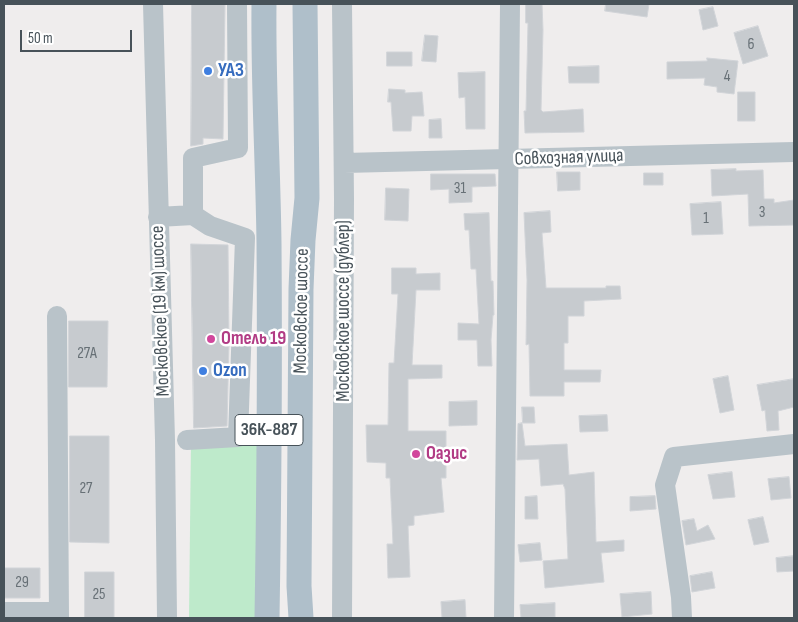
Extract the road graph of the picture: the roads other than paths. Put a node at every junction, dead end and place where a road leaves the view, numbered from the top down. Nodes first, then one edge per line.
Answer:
1 (153, 4) edge
2 (237, 4) edge
3 (264, 4) edge
4 (305, 4) edge
5 (342, 4) edge
6 (510, 4) edge
7 (794, 152) edge
8 (507, 160) junction
9 (344, 163) junction
10 (193, 215) junction
11 (158, 218) junction
12 (303, 240) junction
13 (269, 241) junction
14 (301, 289) junction
15 (269, 293) junction
16 (57, 316) dead end
17 (187, 440) dead end
18 (794, 444) edge
19 (4, 612) edge
20 (59, 615) edge
21 (167, 618) edge
22 (266, 618) edge
23 (300, 618) edge
24 (342, 618) edge
25 (504, 618) edge
26 (682, 618) edge

1 - 11 street, Московское (19 км) шоссе
2 - 10 street
3 - 13 main road, Московское шоссе / 36К-887
4 - 12 main road, Московское шоссе / 36К-887
5 - 9 street, Московское шоссе (дублер)
6 - 8 street
7 - 8 street, Совхозная улица
8 - 9 street, Совхозная улица
8 - 25 street
9 - 24 street, Московское шоссе (дублер)
10 - 11 street
10 - 17 street
11 - 21 street, Московское (19 км) шоссе
12 - 13 main road
12 - 14 main road, Московское шоссе / 36К-887
13 - 15 main road, Московское шоссе / 36К-887
14 - 15 main road
14 - 23 main road, Московское шоссе / 36К-887
15 - 22 main road, Московское шоссе / 36К-887
16 - 20 street
18 - 26 street
19 - 20 street

